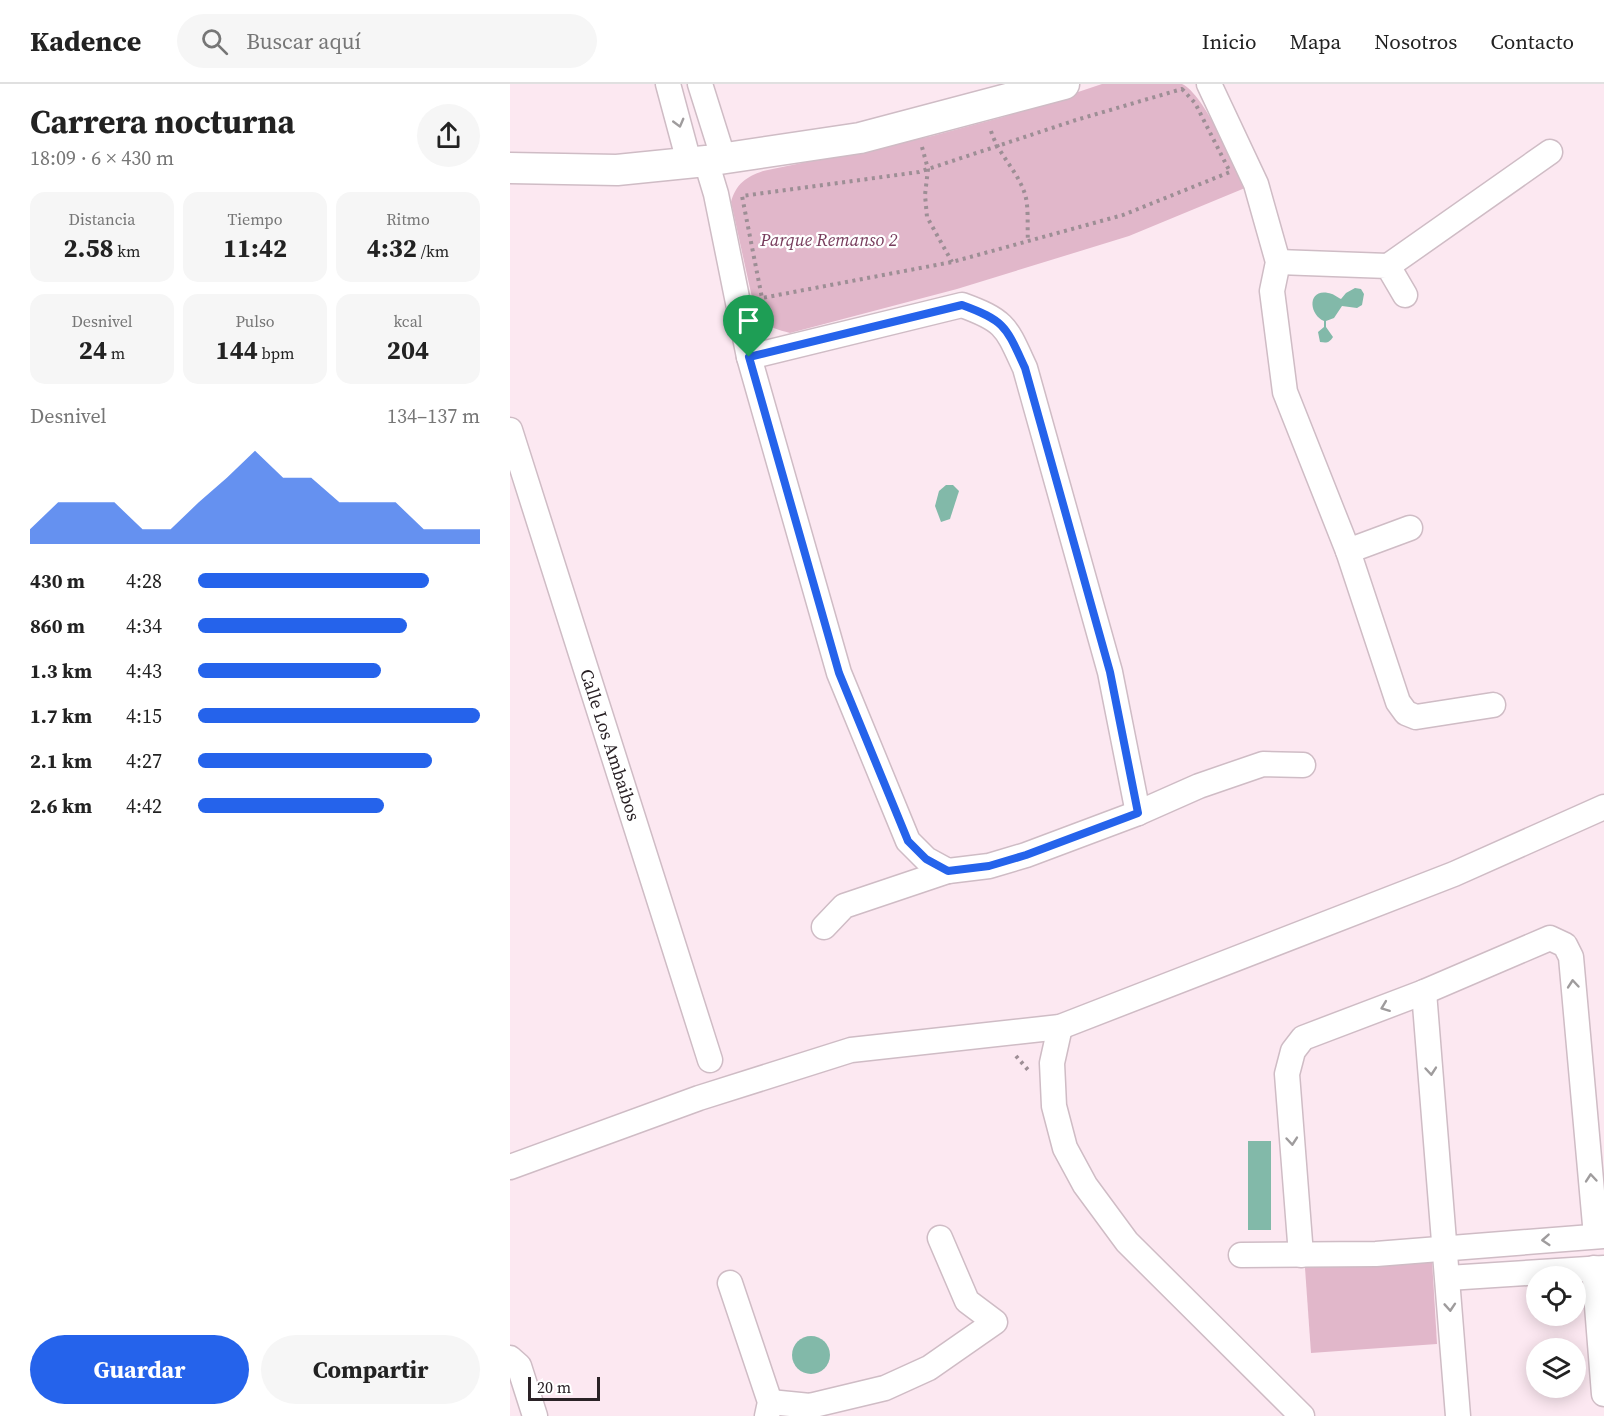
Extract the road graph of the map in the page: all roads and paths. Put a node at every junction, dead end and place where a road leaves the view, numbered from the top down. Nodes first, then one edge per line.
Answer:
1 (668, 84) edge
2 (700, 84) edge
3 (1064, 84) edge
4 (1209, 84) edge
5 (995, 147) junction
6 (1551, 152) dead end
7 (706, 160) junction
8 (510, 168) edge
9 (928, 169) junction
10 (1028, 241) junction
11 (952, 262) junction
12 (1278, 262) junction
13 (1388, 266) junction
14 (1405, 296) dead end
15 (749, 357) junction
16 (510, 430) edge
17 (1410, 528) dead end
18 (1348, 550) junction
19 (1493, 705) dead end
20 (1303, 765) dead end
21 (1604, 807) edge
22 (1138, 813) junction
23 (948, 871) junction
24 (824, 927) dead end
25 (1424, 992) junction
26 (1060, 1027) junction
27 (990, 1035) junction
28 (710, 1060) dead end
29 (1054, 1106) junction
30 (510, 1167) edge
31 (1600, 1236) edge
32 (940, 1238) dead end
33 (1446, 1248) junction
34 (1301, 1255) junction
35 (1241, 1256) dead end
36 (1599, 1268) edge
37 (1448, 1278) junction
38 (730, 1283) dead end
39 (510, 1358) edge
40 (1604, 1394) edge
41 (769, 1409) edge
42 (535, 1416) edge
43 (1302, 1416) edge
44 (1458, 1416) edge

1 -> 7 street
2 - 7 street
3 - 7 street
4 - 12 street
5 - 9 path
5 - 10 path
5 - 10 path
6 - 13 street
7 - 8 street
7 - 15 street
9 - 11 path
9 - 11 path
10 - 11 path
12 - 13 street
12 - 18 street
13 - 14 street
15 - 22 street
15 - 23 street
16 - 28 street, Calle Los Ambaibos
17 - 18 street
18 - 19 street
20 - 22 street
21 - 26 street
22 - 23 street
23 - 24 street
31 -> 25 street
25 -> 33 street
25 -> 34 street
26 - 27 street
26 - 29 street
27 - 29 path
27 - 30 street
29 - 43 street
31 -> 33 street
32 - 41 street
33 - 34 street
33 - 37 street
34 - 35 street
36 - 37 street
36 - 40 street
37 -> 44 street
38 - 41 street
39 - 42 street

